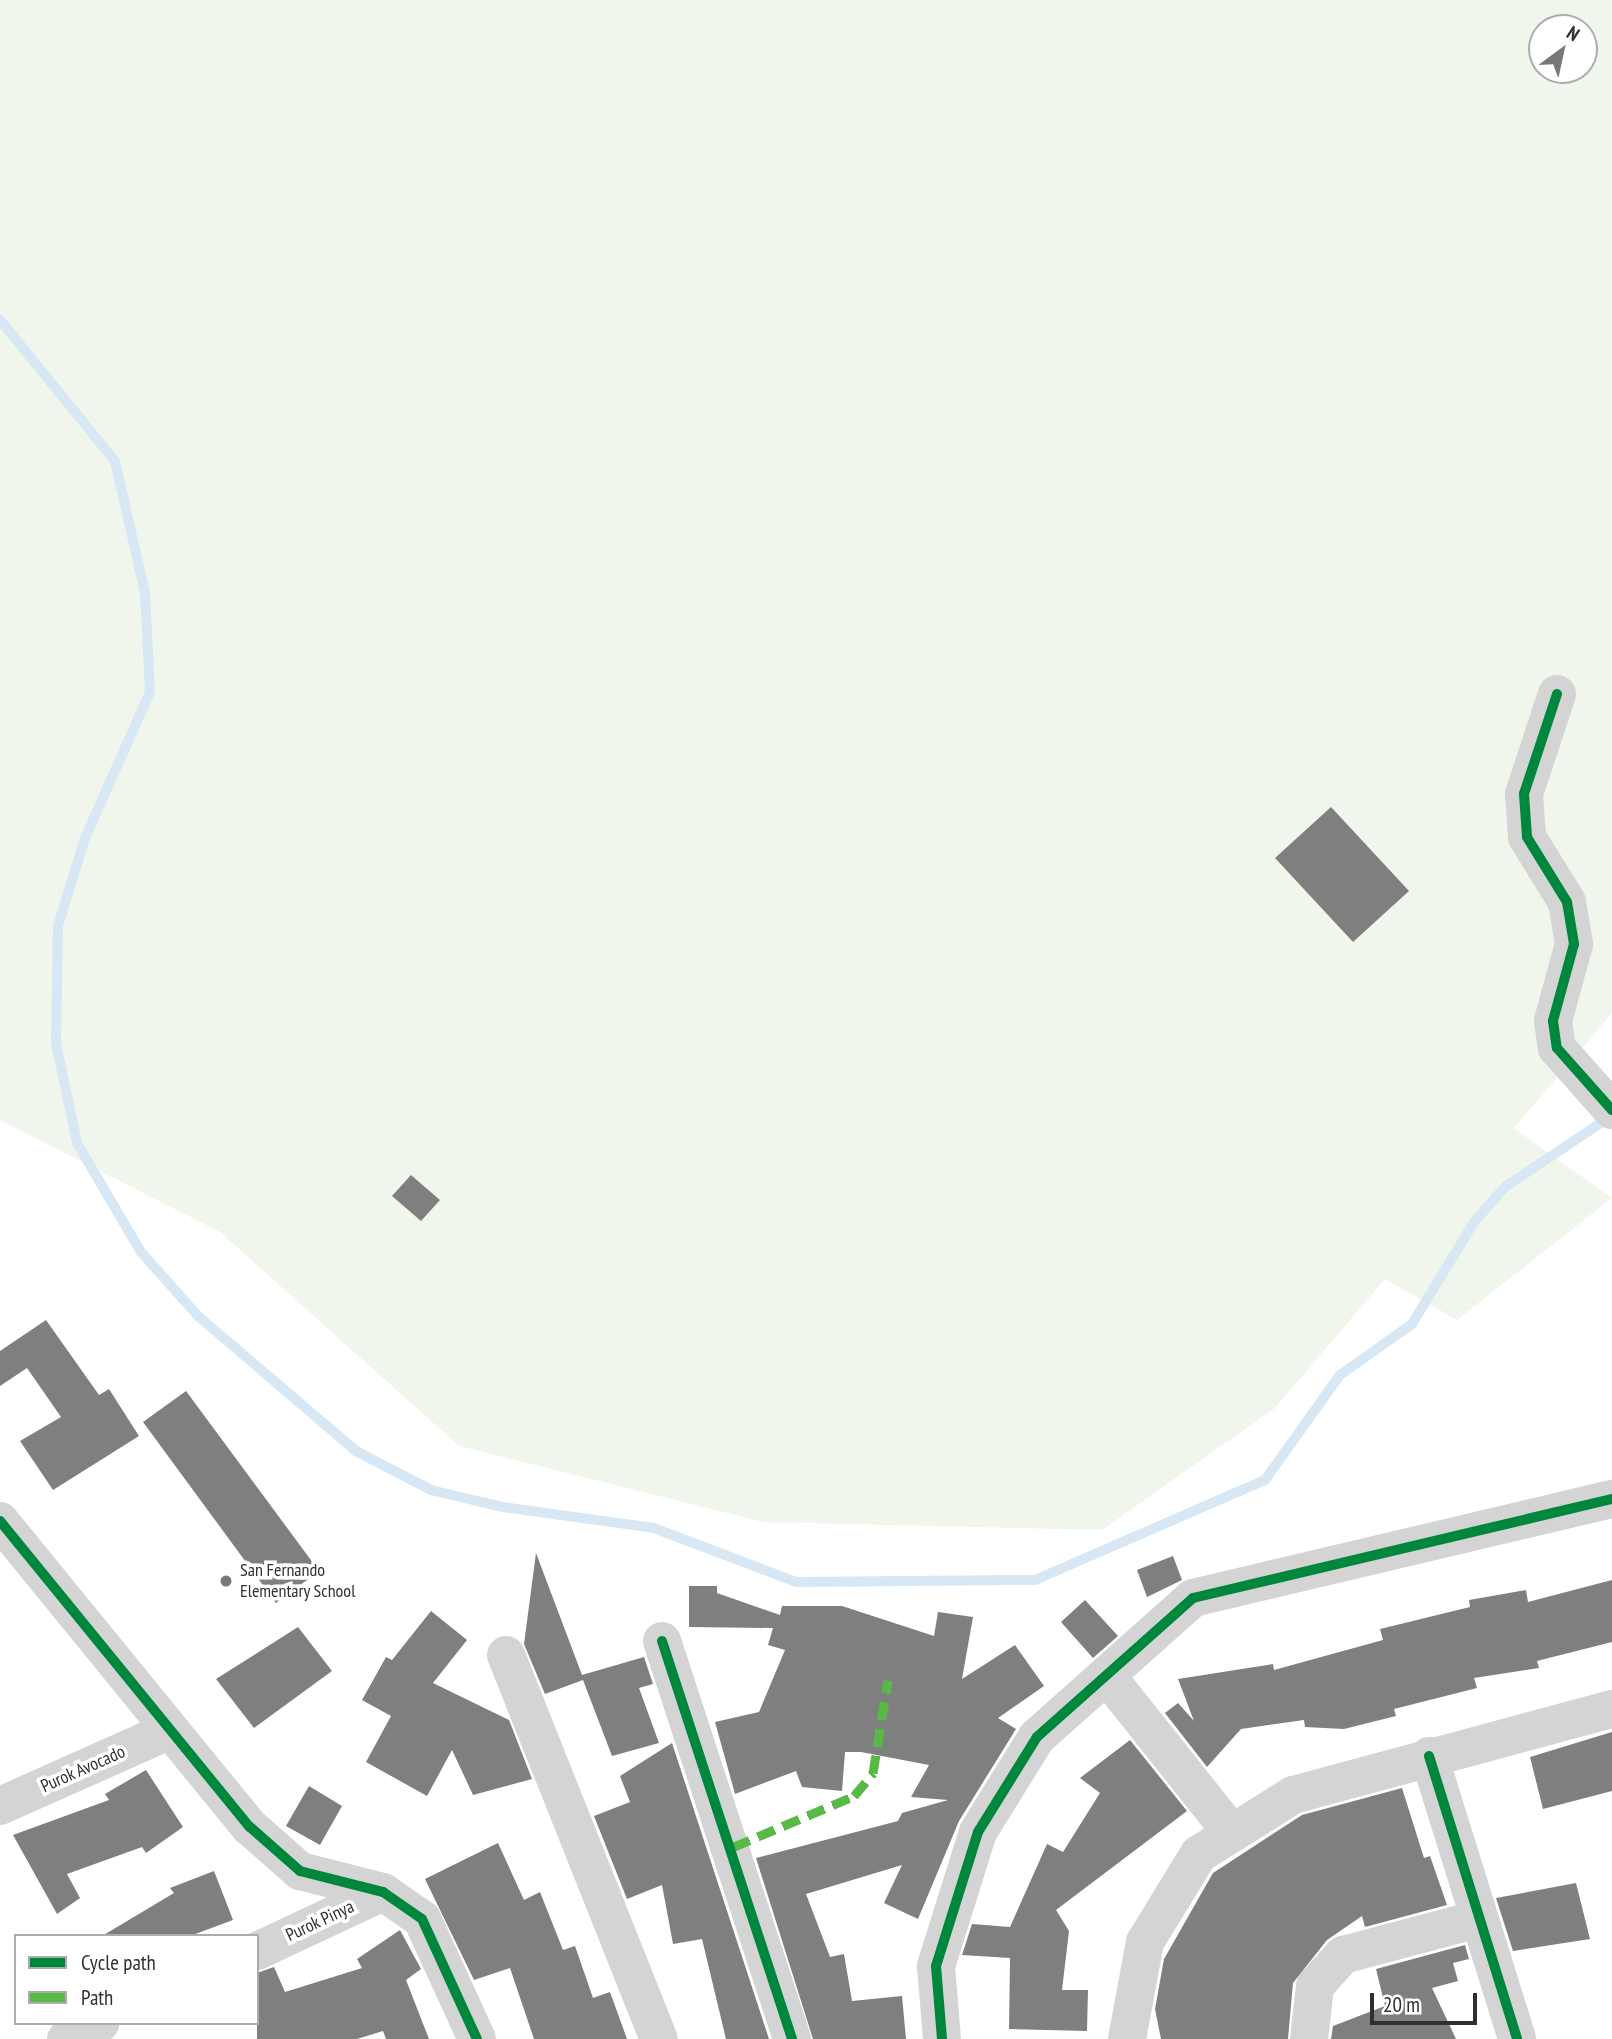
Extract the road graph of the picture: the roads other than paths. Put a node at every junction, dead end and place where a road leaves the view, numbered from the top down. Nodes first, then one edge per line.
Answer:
1 (1557, 694) dead end
2 (1612, 1110) edge
3 (1612, 1499) edge
4 (5, 1538) edge
5 (662, 1640) dead end
6 (506, 1655) dead end
7 (1107, 1676) junction
8 (1612, 1709) edge
9 (166, 1732) junction
10 (1429, 1756) junction
11 (0, 1806) edge
12 (1232, 1833) junction
13 (383, 1892) junction
14 (1478, 1919) junction
15 (259, 1950) edge
16 (96, 2025) edge
17 (66, 2039) edge
18 (477, 2039) edge
19 (659, 2039) edge
20 (792, 2039) edge
21 (942, 2039) edge
22 (1127, 2039) edge
23 (1309, 2039) edge
24 (1517, 2039) edge

1 - 2 street
3 - 7 street
4 - 9 street
5 - 20 street
6 - 19 street
7 - 12 street
7 - 21 street
8 - 10 street
9 - 11 street, Purok Avocado
9 - 13 street
10 - 12 street
10 - 14 street
12 - 22 street
13 - 15 street, Purok Pinya
13 - 18 street
14 - 23 street
14 - 24 street
16 - 17 street

